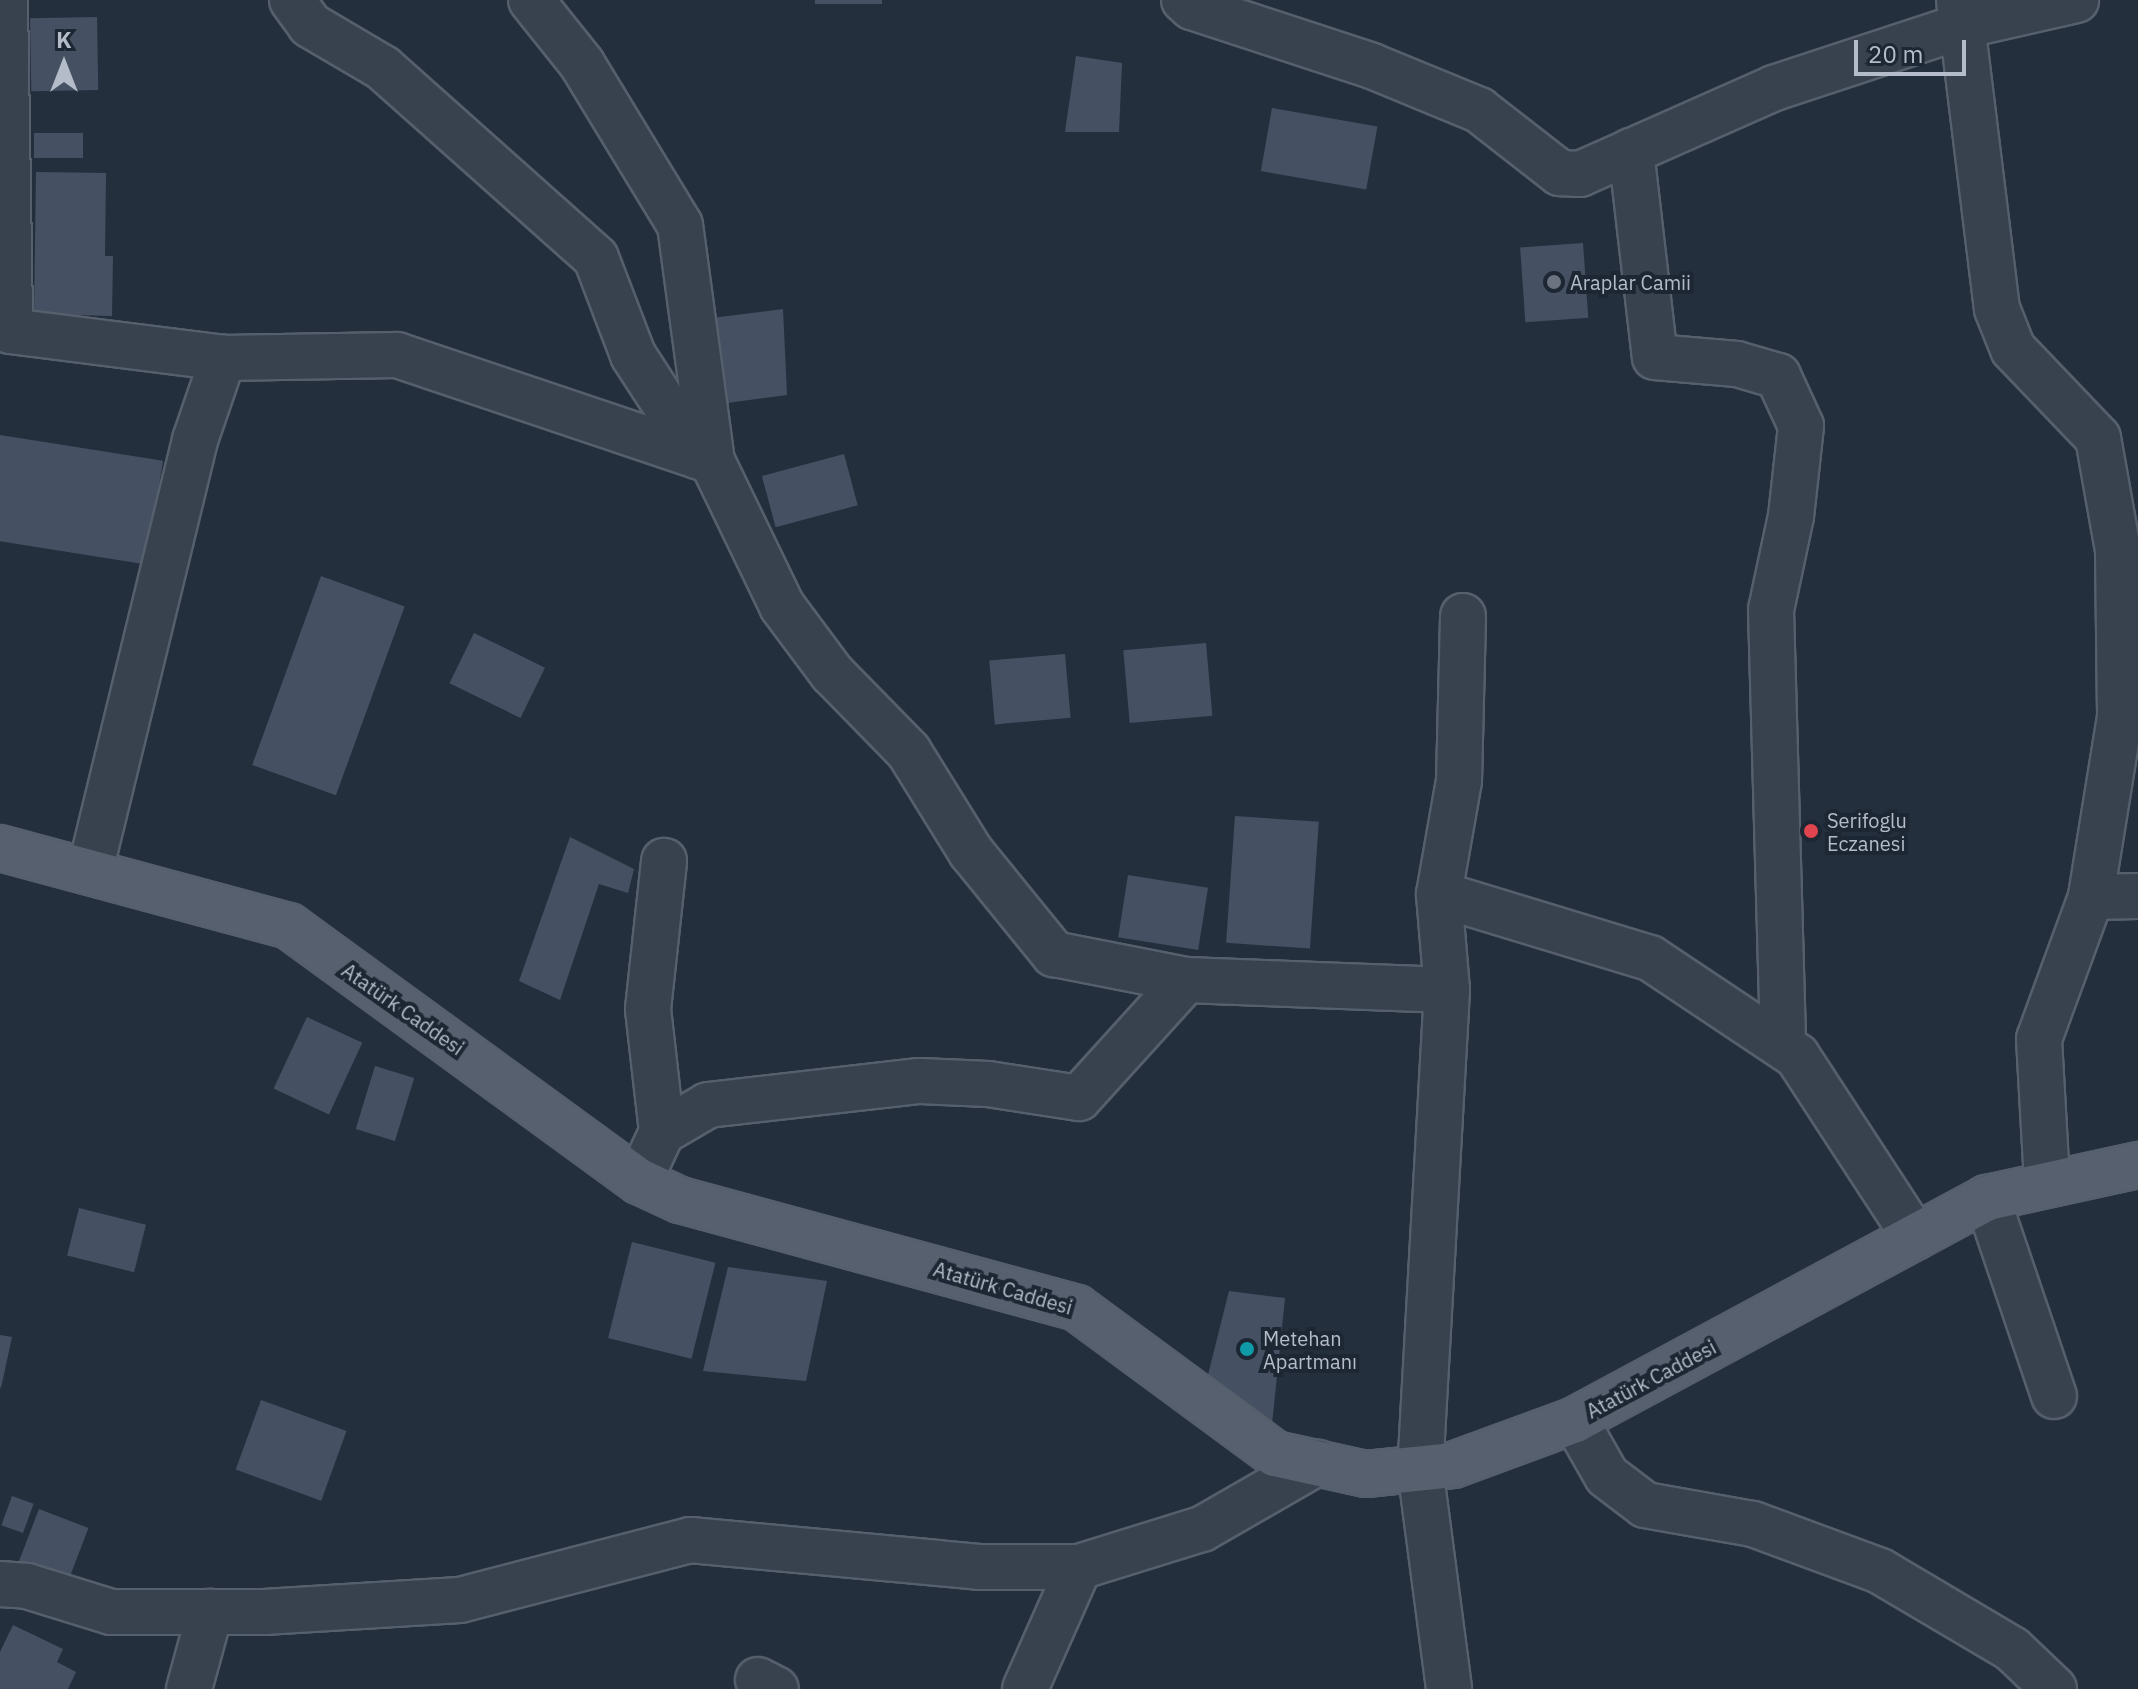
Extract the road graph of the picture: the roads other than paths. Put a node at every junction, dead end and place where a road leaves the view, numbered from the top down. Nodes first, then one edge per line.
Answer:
1 (5, 0) edge
2 (292, 0) edge
3 (531, 0) edge
4 (1184, 0) edge
5 (2076, 0) edge
6 (1962, 12) edge
7 (1631, 151) junction
8 (223, 358) junction
9 (705, 459) junction
10 (1463, 616) dead end
11 (0, 848) edge
12 (664, 861) dead end
13 (90, 871) junction
14 (1439, 894) junction
15 (2138, 896) edge
16 (2091, 897) junction
17 (1186, 980) junction
18 (1447, 990) junction
19 (1783, 1045) junction
20 (662, 1132) junction
21 (2138, 1165) edge
22 (639, 1181) junction
23 (2047, 1183) junction
24 (1987, 1198) junction
25 (1915, 1237) junction
26 (2054, 1396) dead end
27 (1575, 1420) junction
28 (1317, 1463) junction
29 (1420, 1468) junction
30 (1079, 1567) junction
31 (0, 1584) edge
32 (210, 1612) junction
33 (189, 1689) edge
34 (1025, 1689) edge
35 (1449, 1689) edge
36 (2054, 1689) edge

1 - 8 street
2 - 9 street
3 - 9 street
4 - 7 street
5 - 6 street
6 - 7 street
6 - 16 street
7 - 19 street
8 - 9 street
8 - 13 street
9 - 17 street
10 - 14 street
11 - 13 main road, Atatürk Caddesi
12 - 20 street
13 - 22 main road, Atatürk Caddesi
14 - 18 street
14 - 19 street
15 - 16 street
16 - 23 street
17 - 18 street
17 - 20 street
18 - 29 street
19 - 25 street
20 - 22 street
21 - 23 main road, Atatürk Caddesi
22 - 28 main road, Atatürk Caddesi
23 - 24 main road, Atatürk Caddesi
24 - 25 main road, Atatürk Caddesi
24 - 26 street
25 - 27 main road, Atatürk Caddesi
27 - 29 main road, Atatürk Caddesi
27 - 36 street
28 - 29 main road, Atatürk Caddesi
28 - 30 street
29 - 35 street
30 - 32 street
30 - 34 street
31 - 32 street
32 - 33 street

